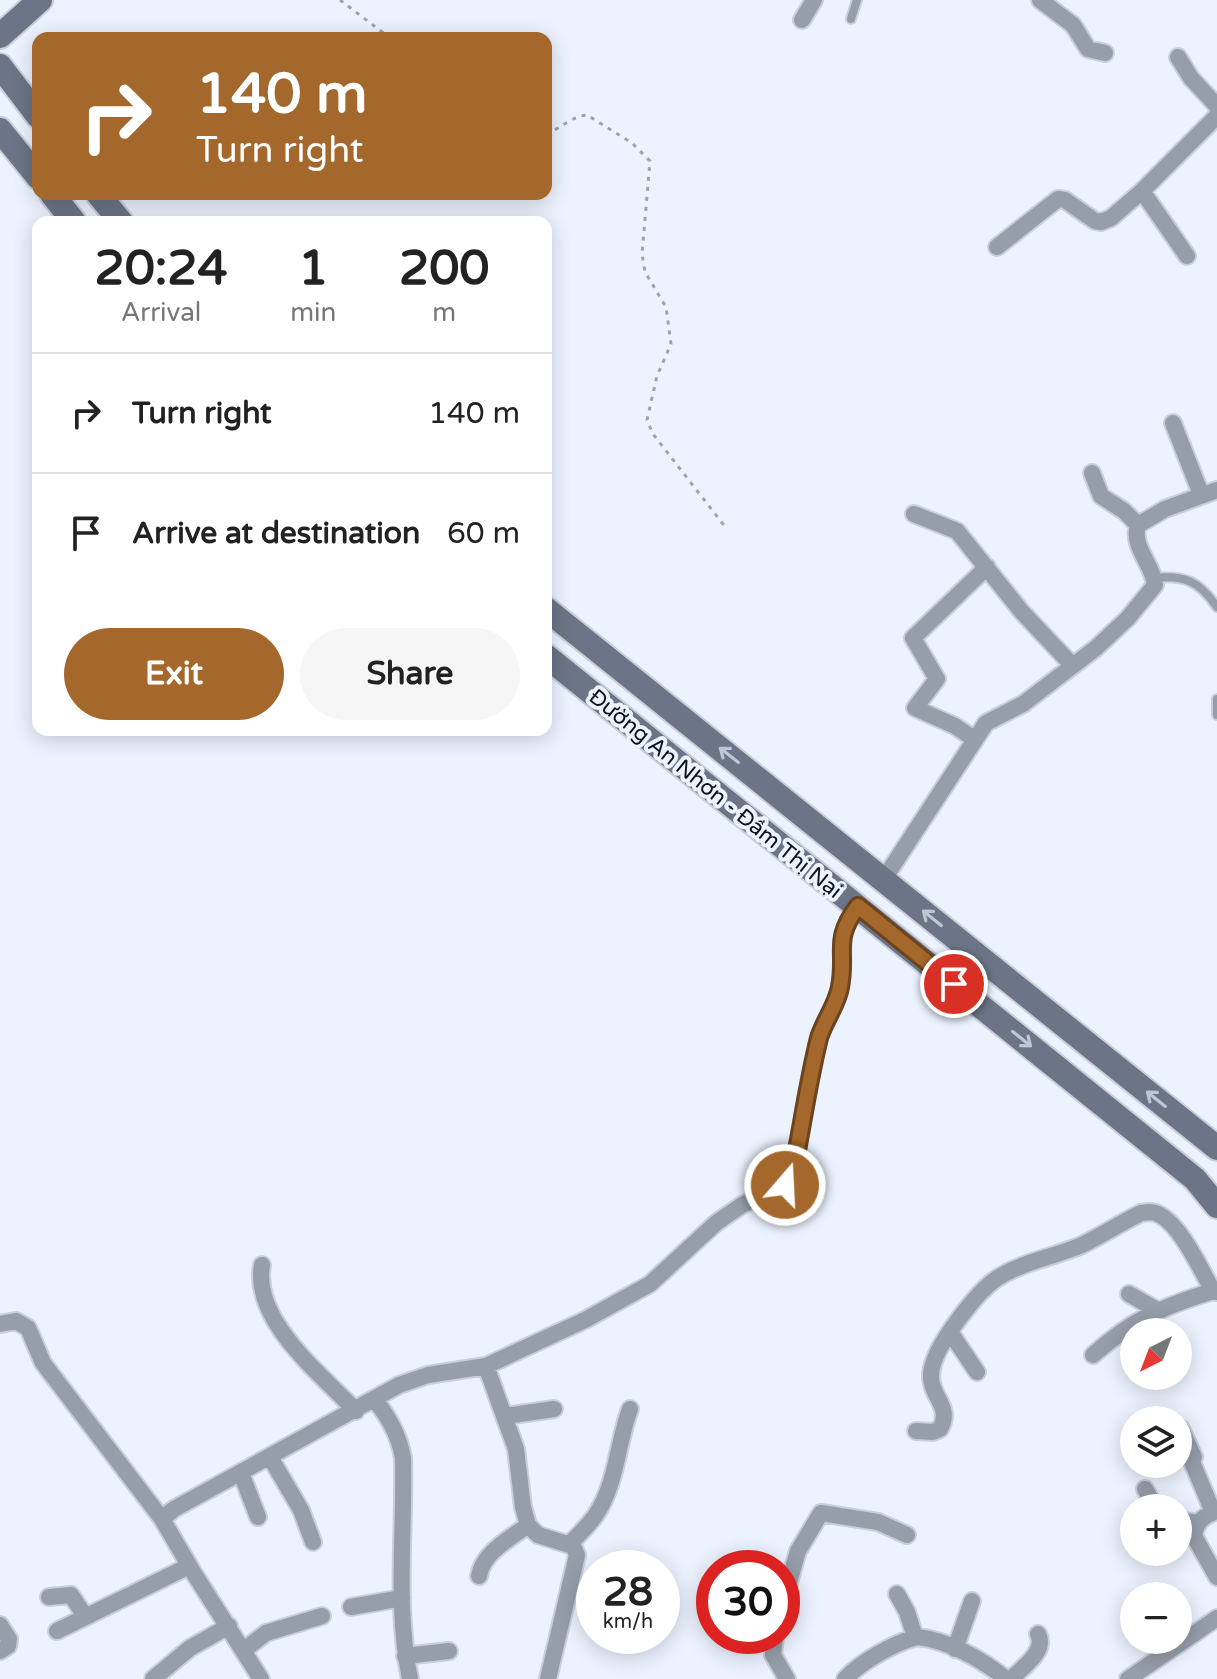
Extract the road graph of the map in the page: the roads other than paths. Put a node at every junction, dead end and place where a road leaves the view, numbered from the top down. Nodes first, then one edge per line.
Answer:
1 (40, 0) edge
2 (814, 0) edge
3 (857, 0) edge
4 (1040, 0) edge
5 (851, 19) dead end
6 (802, 20) dead end
7 (0, 36) edge
8 (1105, 53) dead end
9 (1178, 57) dead end
10 (0, 66) edge
11 (1217, 106) edge
12 (32, 108) edge
13 (1214, 126) edge
14 (0, 130) edge
15 (32, 170) edge
16 (1142, 191) junction
17 (57, 200) edge
18 (103, 200) edge
19 (69, 216) edge
20 (116, 216) edge
21 (997, 247) dead end
22 (1187, 256) dead end
23 (1173, 423) dead end
24 (1092, 473) dead end
25 (1209, 492) edge
26 (914, 514) dead end
27 (1138, 525) junction
28 (987, 567) junction
29 (1154, 578) junction
30 (1217, 607) edge
31 (552, 614) edge
32 (552, 661) edge
33 (1072, 665) junction
34 (1217, 699) edge
35 (1217, 715) edge
36 (974, 739) junction
37 (884, 879) junction
38 (858, 906) junction
39 (1217, 1148) edge
40 (1217, 1206) edge
41 (262, 1265) dead end
42 (1215, 1291) edge
43 (1129, 1294) dead end
44 (1157, 1310) junction
45 (0, 1324) edge
46 (950, 1332) junction
47 (1093, 1355) dead end
48 (486, 1366) junction
49 (977, 1372) dead end
50 (375, 1400) junction
51 (554, 1409) dead end
52 (630, 1409) dead end
53 (356, 1411) junction
54 (505, 1416) junction
55 (916, 1431) dead end
56 (270, 1457) junction
57 (1192, 1462) edge
58 (241, 1473) junction
59 (1145, 1489) dead end
60 (1148, 1494) edge
61 (1215, 1511) edge
62 (258, 1517) dead end
63 (162, 1519) junction
64 (1192, 1522) edge
65 (1198, 1523) junction
66 (528, 1525) junction
67 (907, 1535) dead end
68 (313, 1542) dead end
69 (570, 1544) junction
70 (799, 1550) edge
71 (189, 1566) junction
72 (479, 1576) dead end
73 (1217, 1577) edge
74 (897, 1594) dead end
75 (49, 1597) dead end
76 (402, 1598) junction
77 (972, 1601) dead end
78 (351, 1607) dead end
79 (85, 1616) junction
80 (322, 1616) dead end
81 (1217, 1618) edge
82 (0, 1625) edge
83 (229, 1626) junction
84 (57, 1631) dead end
85 (1038, 1634) dead end
86 (915, 1637) junction
87 (955, 1649) junction
88 (244, 1650) junction
89 (0, 1651) edge
90 (449, 1651) dead end
91 (773, 1654) edge
92 (405, 1656) junction
93 (153, 1679) edge
94 (261, 1679) edge
95 (410, 1679) edge
96 (548, 1679) edge
97 (787, 1679) edge
98 (845, 1679) edge
99 (1009, 1679) edge
100 (1128, 1679) edge

1 - 7 main road
2 - 6 street
3 - 5 lane
4 - 8 street
9 - 11 street
10 - 12 main road
13 - 16 street
14 - 15 main road
16 - 21 street
16 - 22 street
17 - 19 main road
18 - 20 main road
23 - 25 street
24 - 27 street
25 - 27 street
26 - 28 street
27 - 29 street
28 - 33 street
28 - 36 street
29 - 30 lane
29 - 33 street
37 -> 31 main road, Đường An Nhơn - Đầm Thị Nại
32 - 38 main road, Đường An Nhơn - Đầm Thị Nại
33 - 36 street
34 - 35 lane
36 - 37 street
39 -> 37 main road, Đường An Nhơn - Đầm Thị Nại
38 -> 40 main road, Đường An Nhơn - Đầm Thị Nại
38 - 48 street
41 - 53 street
42 - 44 street
42 - 46 street
43 - 44 street
44 - 47 street
45 - 63 street
46 - 49 street
46 - 55 street
48 - 50 street
48 - 54 street
50 - 53 street
50 - 76 street
51 - 54 street
52 - 69 street
53 - 56 street
54 - 66 street
56 - 58 street
56 - 68 street
57 - 61 street
58 - 62 street
58 - 63 street
59 - 60 street
61 - 65 street
63 - 71 street
64 - 65 street
65 - 73 street
66 - 69 street
66 - 72 street
67 - 70 street
69 - 96 street
71 - 79 street
71 - 83 street
74 - 86 street
75 - 79 street
76 - 78 street
76 - 92 street
77 - 87 street
79 - 84 street
80 - 88 street
81 - 100 street
82 - 89 street
83 - 88 street
83 - 93 street
85 - 99 street
86 - 87 street
86 - 98 street
87 - 99 street
88 - 94 street
90 - 92 street
91 - 97 street
92 - 95 street

